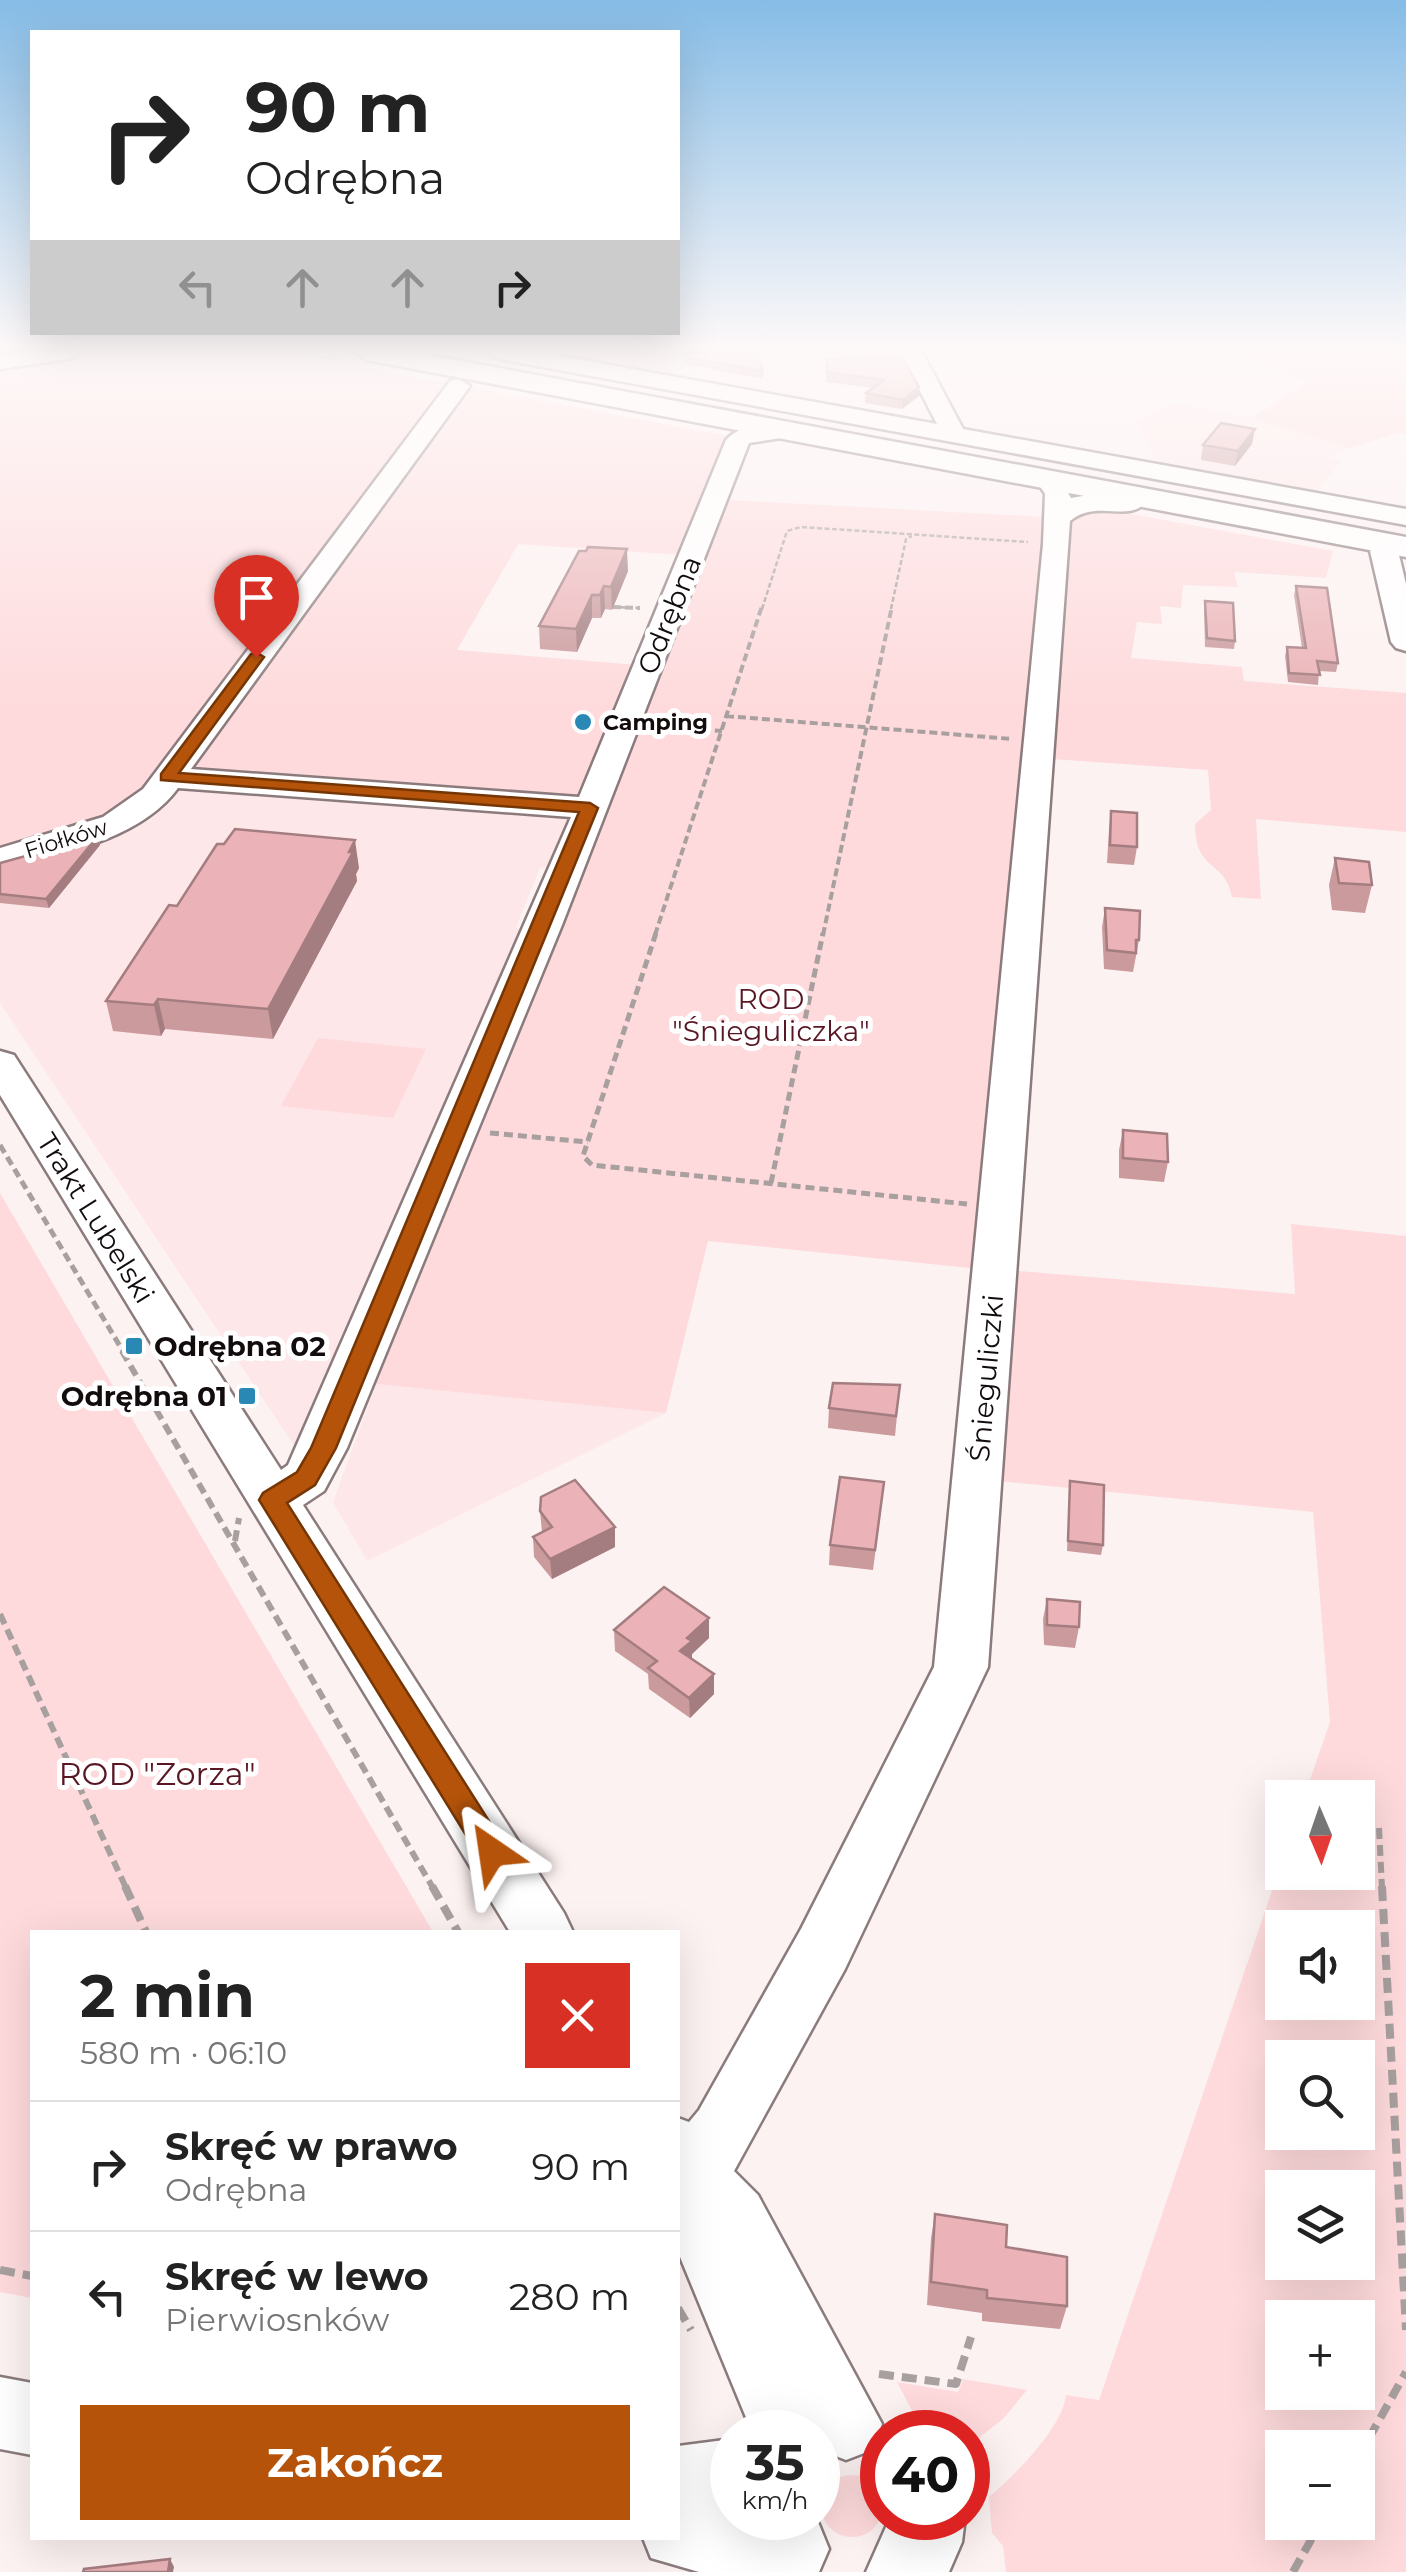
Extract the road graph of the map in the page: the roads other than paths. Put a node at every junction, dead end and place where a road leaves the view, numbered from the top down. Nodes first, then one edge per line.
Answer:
1 (394, 472) edge
2 (725, 472) edge
3 (931, 472) edge
4 (1031, 472) edge
5 (1109, 472) edge
6 (1050, 507) junction
7 (1400, 540) edge
8 (1406, 642) edge
9 (167, 777) junction
10 (590, 808) junction
11 (0, 859) edge
12 (0, 1063) edge
13 (272, 1500) junction
14 (541, 1930) edge
15 (686, 2164) edge
16 (0, 2412) edge
17 (30, 2419) edge
18 (842, 2419) edge
19 (710, 2479) edge
20 (680, 2483) edge
21 (680, 2531) edge
22 (794, 2546) edge

1 - 9 street, Fiołków
2 - 10 street, Odrębna
3 - 6 main road
4 - 7 main road
5 - 7 street
6 - 7 main road
6 - 7 street
6 - 15 street, Śnieguliczki
7 - 8 street
9 - 10 street
9 - 11 street, Fiołków
10 - 13 street, Odrębna
12 - 13 street, Trakt Lubelski
13 - 14 street, Trakt Lubelski
15 - 18 street
16 - 17 street
19 - 20 street
21 - 22 street

